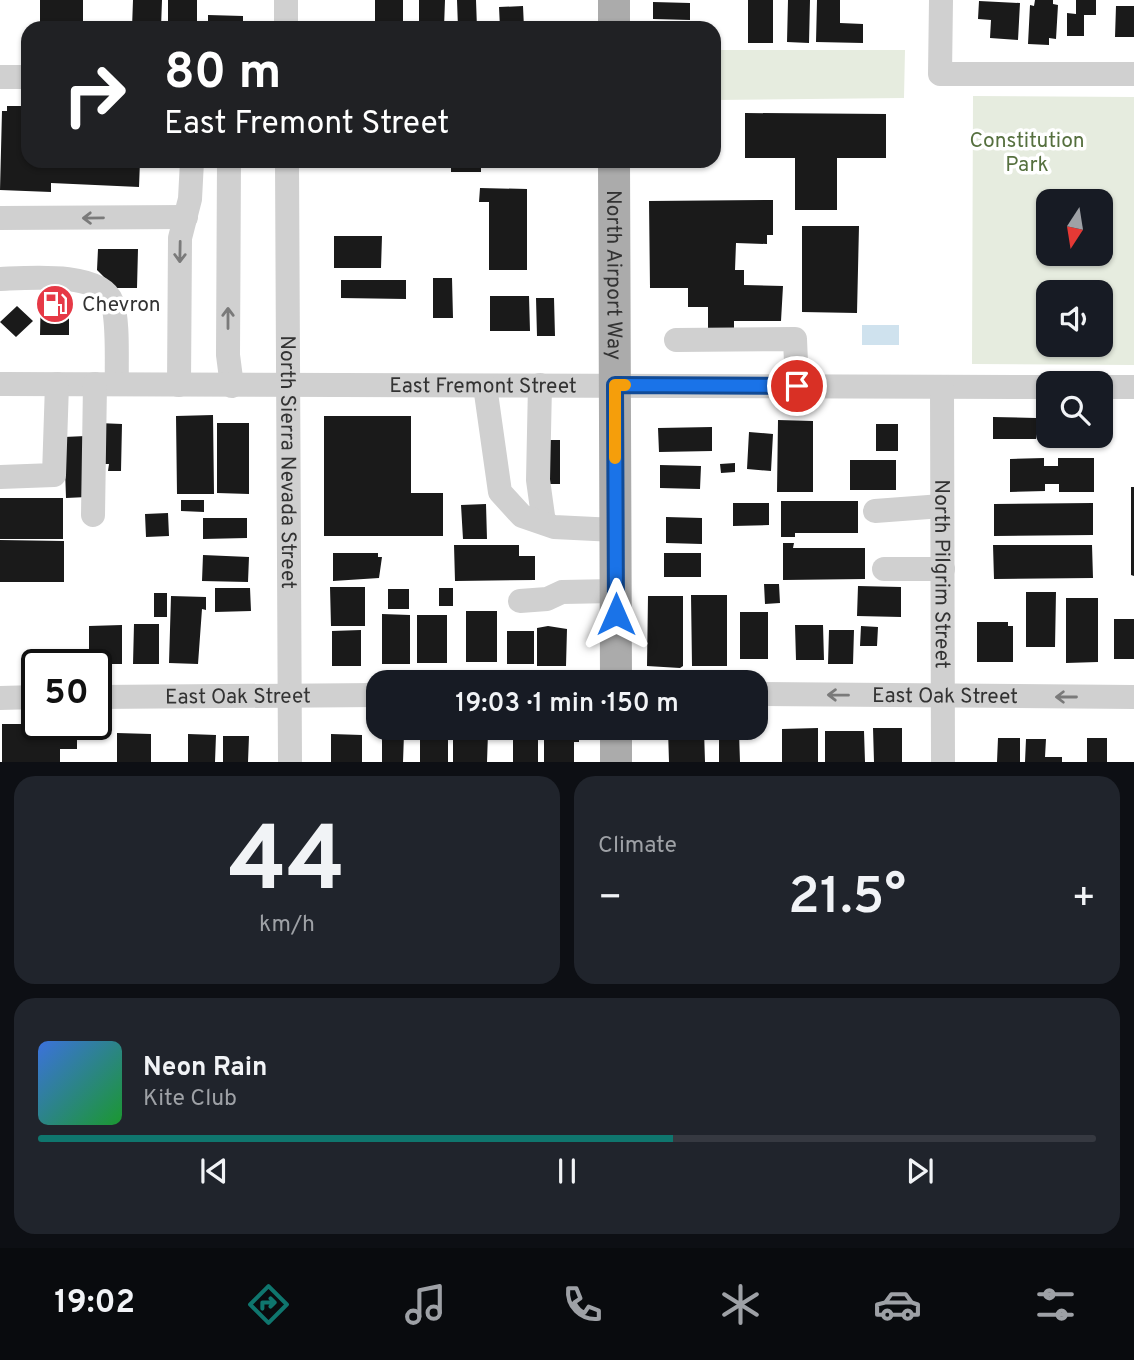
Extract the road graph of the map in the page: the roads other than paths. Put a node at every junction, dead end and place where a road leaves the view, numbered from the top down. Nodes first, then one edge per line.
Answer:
1 (286, 0) edge
2 (614, 0) edge
3 (941, 0) edge
4 (286, 21) edge
5 (614, 21) edge
6 (1134, 74) edge
7 (0, 77) edge
8 (21, 77) edge
9 (192, 168) edge
10 (229, 168) edge
11 (287, 168) edge
12 (614, 168) edge
13 (186, 217) junction
14 (0, 218) edge
15 (0, 279) edge
16 (676, 340) dead end
17 (0, 384) edge
18 (57, 384) junction
19 (106, 384) junction
20 (179, 385) junction
21 (540, 385) junction
22 (615, 385) junction
23 (232, 386) junction
24 (286, 386) junction
25 (485, 386) junction
26 (797, 386) junction
27 (942, 387) junction
28 (1036, 387) edge
29 (1113, 387) edge
30 (1134, 387) edge
31 (0, 477) edge
32 (942, 506) junction
33 (875, 511) dead end
34 (93, 515) dead end
35 (544, 523) junction
36 (615, 530) junction
37 (884, 569) dead end
38 (943, 569) junction
39 (616, 590) junction
40 (520, 601) dead end
41 (616, 670) edge
42 (768, 694) edge
43 (290, 695) junction
44 (366, 695) edge
45 (112, 696) edge
46 (943, 696) junction
47 (21, 697) edge
48 (1134, 697) edge
49 (0, 698) edge
50 (616, 740) edge
51 (290, 761) edge
52 (616, 761) edge
53 (943, 761) edge

1 - 4 street
2 - 5 main road
3 - 6 street
7 - 8 street
9 - 13 street
23 -> 10 street
11 - 24 street, North Sierra Nevada Street
12 - 22 main road, North Airport Way
13 -> 14 street
13 -> 20 street
15 - 19 street
16 - 26 street
17 - 18 street, East Fremont Street
18 - 19 street, East Fremont Street
18 - 31 street
19 - 20 street, East Fremont Street
19 - 34 street
20 - 23 street, East Fremont Street
21 - 22 street, East Fremont Street
21 - 25 street, East Fremont Street
21 - 35 street
22 - 26 street, East Fremont Street
22 - 36 main road, North Airport Way
23 - 24 street, East Fremont Street
24 - 25 street, East Fremont Street
24 - 43 street, North Sierra Nevada Street
25 - 35 street
26 - 27 street, East Fremont Street
27 - 28 street, East Fremont Street
27 - 32 street, North Pilgrim Street
29 - 30 street
32 - 33 street
32 - 38 street, North Pilgrim Street
35 - 36 street
36 - 39 main road, North Airport Way
37 - 38 street
38 - 46 street, North Pilgrim Street
39 - 40 street
39 - 41 main road, North Airport Way
46 -> 42 street, East Oak Street
43 - 44 street, East Oak Street
43 - 45 street, East Oak Street
43 - 51 street, North Sierra Nevada Street
48 -> 46 street, East Oak Street
46 - 53 street, North Pilgrim Street
47 - 49 street
50 - 52 main road

